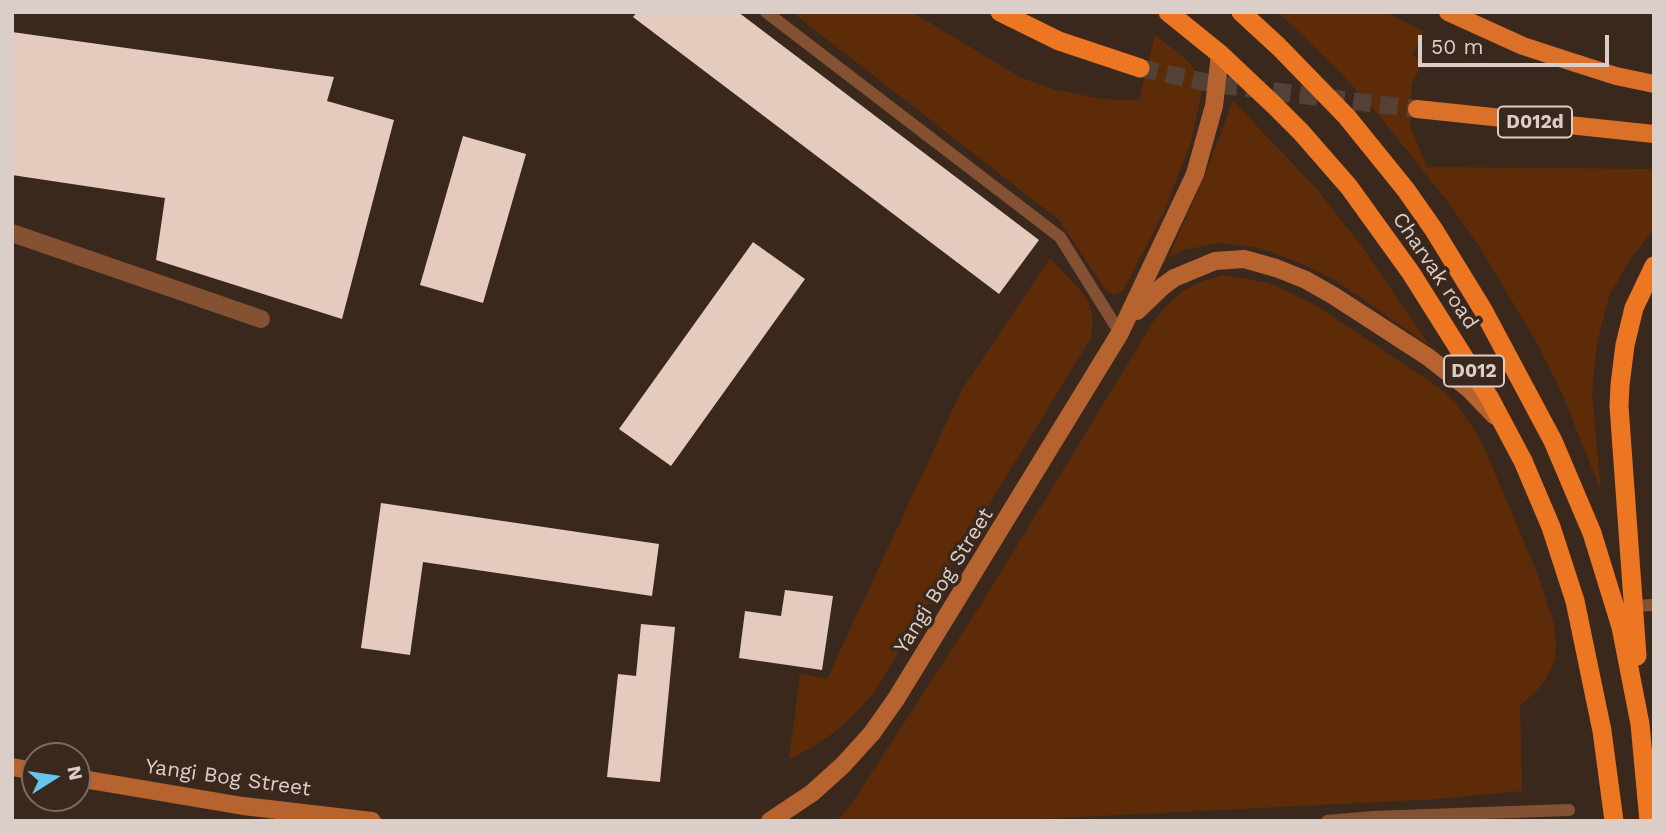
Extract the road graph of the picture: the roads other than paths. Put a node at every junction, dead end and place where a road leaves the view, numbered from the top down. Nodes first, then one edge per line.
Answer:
1 (766, 12) edge
2 (1000, 12) edge
3 (1168, 12) edge
4 (1241, 12) edge
5 (1447, 12) edge
6 (1220, 54) junction
7 (1140, 68) tunnel mouth
8 (1654, 83) edge
9 (1417, 109) tunnel mouth
10 (1654, 134) edge
11 (12, 233) edge
12 (1654, 266) edge
13 (261, 319) dead end
14 (1120, 333) junction
15 (1506, 429) junction
16 (1644, 606) edge
17 (1640, 724) junction
18 (91, 780) edge
19 (1569, 810) dead end
20 (372, 821) edge
21 (770, 821) edge
22 (1327, 821) edge
23 (1614, 821) edge
24 (1649, 821) edge

1 - 14 lane
2 - 7 highway
3 - 6 highway, Charvak road / D012
4 - 17 highway, Charvak road / D012
5 - 8 main road
6 - 14 main road
6 - 15 highway, Charvak road / D012
9 - 10 main road, D012d
11 - 13 street
12 - 16 highway
14 - 15 main road
14 - 21 main road, Yangi Bog Street
15 - 23 highway, Charvak road / D012
16 - 17 highway
17 - 24 highway, Charvak road / D012
18 - 20 main road, Yangi Bog Street
19 - 22 lane

